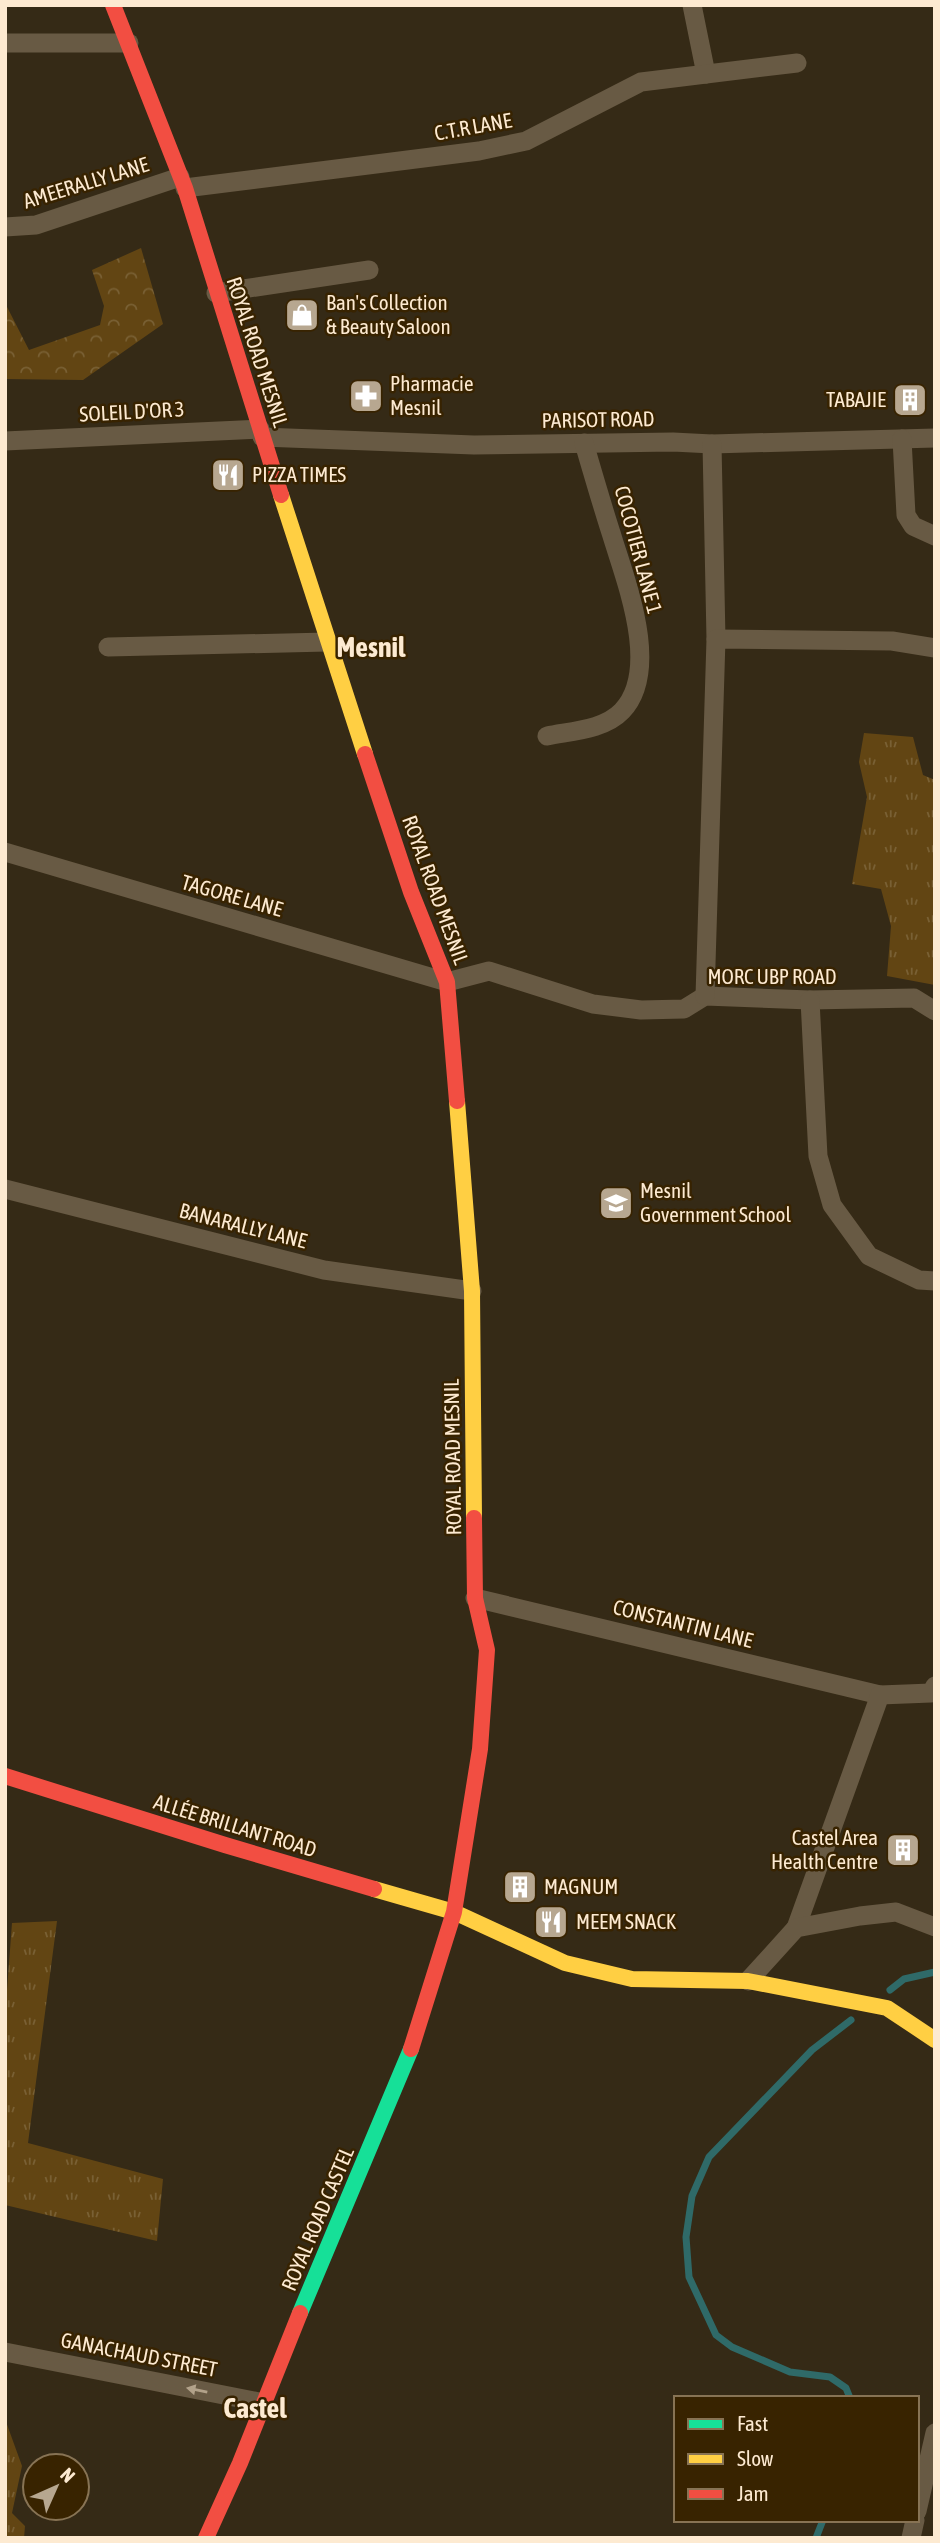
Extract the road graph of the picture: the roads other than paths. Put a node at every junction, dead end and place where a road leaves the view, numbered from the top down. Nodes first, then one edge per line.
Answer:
1 (113, 5) edge
2 (692, 5) edge
3 (5, 43) edge
4 (129, 43) junction
5 (797, 63) dead end
6 (706, 75) junction
7 (182, 183) junction
8 (5, 227) edge
9 (369, 270) dead end
10 (216, 293) junction
11 (261, 433) junction
12 (935, 438) edge
13 (902, 439) junction
14 (5, 441) edge
15 (584, 443) junction
16 (712, 444) junction
17 (935, 536) edge
18 (716, 639) junction
19 (327, 642) junction
20 (108, 647) dead end
21 (935, 648) edge
22 (547, 736) dead end
23 (5, 852) edge
24 (447, 982) junction
25 (705, 996) junction
26 (810, 1000) junction
27 (935, 1011) edge
28 (5, 1189) edge
29 (935, 1281) edge
30 (472, 1291) junction
31 (475, 1598) junction
32 (935, 1686) edge
33 (880, 1695) junction
34 (5, 1776) edge
35 (454, 1912) junction
36 (935, 1927) edge
37 (796, 1928) junction
38 (748, 1981) junction
39 (935, 2040) edge
40 (5, 2351) edge
41 (264, 2403) junction
42 (935, 2433) edge
43 (919, 2502) edge
44 (206, 2538) edge

1 - 4 main road, ROYAL ROAD MESNIL
2 - 6 street
3 - 4 street
4 - 7 main road, ROYAL ROAD MESNIL
5 - 6 street, C.T.R LANE
6 - 7 street, C.T.R LANE
7 - 8 street, AMEERALLY LANE
7 - 10 main road, ROYAL ROAD MESNIL
9 - 10 street
10 - 11 main road, ROYAL ROAD MESNIL
11 - 14 street, SOLEIL D'OR 3
11 - 15 street, PARISOT ROAD
11 - 19 main road, ROYAL ROAD MESNIL
12 - 13 street, PARISOT ROAD
13 - 16 street, PARISOT ROAD
13 - 17 street
15 - 16 street, PARISOT ROAD
15 - 22 street, COCOTIER LANE 1
16 - 18 street
18 - 21 street
18 - 25 street
19 - 20 street
19 - 24 main road, ROYAL ROAD MESNIL
23 - 24 street, TAGORE LANE
24 - 25 street, MORC UBP ROAD
24 - 30 main road, ROYAL ROAD MESNIL
25 - 26 street, MORC UBP ROAD
26 - 27 street, MORC UBP ROAD
26 - 29 street
28 - 30 street, BANARALLY LANE
30 - 31 main road, ROYAL ROAD MESNIL
31 - 33 street, CONSTANTIN LANE
31 - 35 main road, ROYAL ROAD MESNIL
32 - 33 street, CONSTANTIN LANE
33 - 37 street
34 - 35 main road, ALLÉE BRILLANT ROAD
35 - 38 main road, ALLÉE BRILLANT ROAD
35 - 41 main road, ROYAL ROAD CASTEL
36 - 37 street
37 - 38 street
38 - 39 main road, ALLÉE BRILLANT ROAD
41 -> 40 street, GANACHAUD STREET
41 - 44 main road, ROYAL ROAD CASTEL
42 - 43 street

